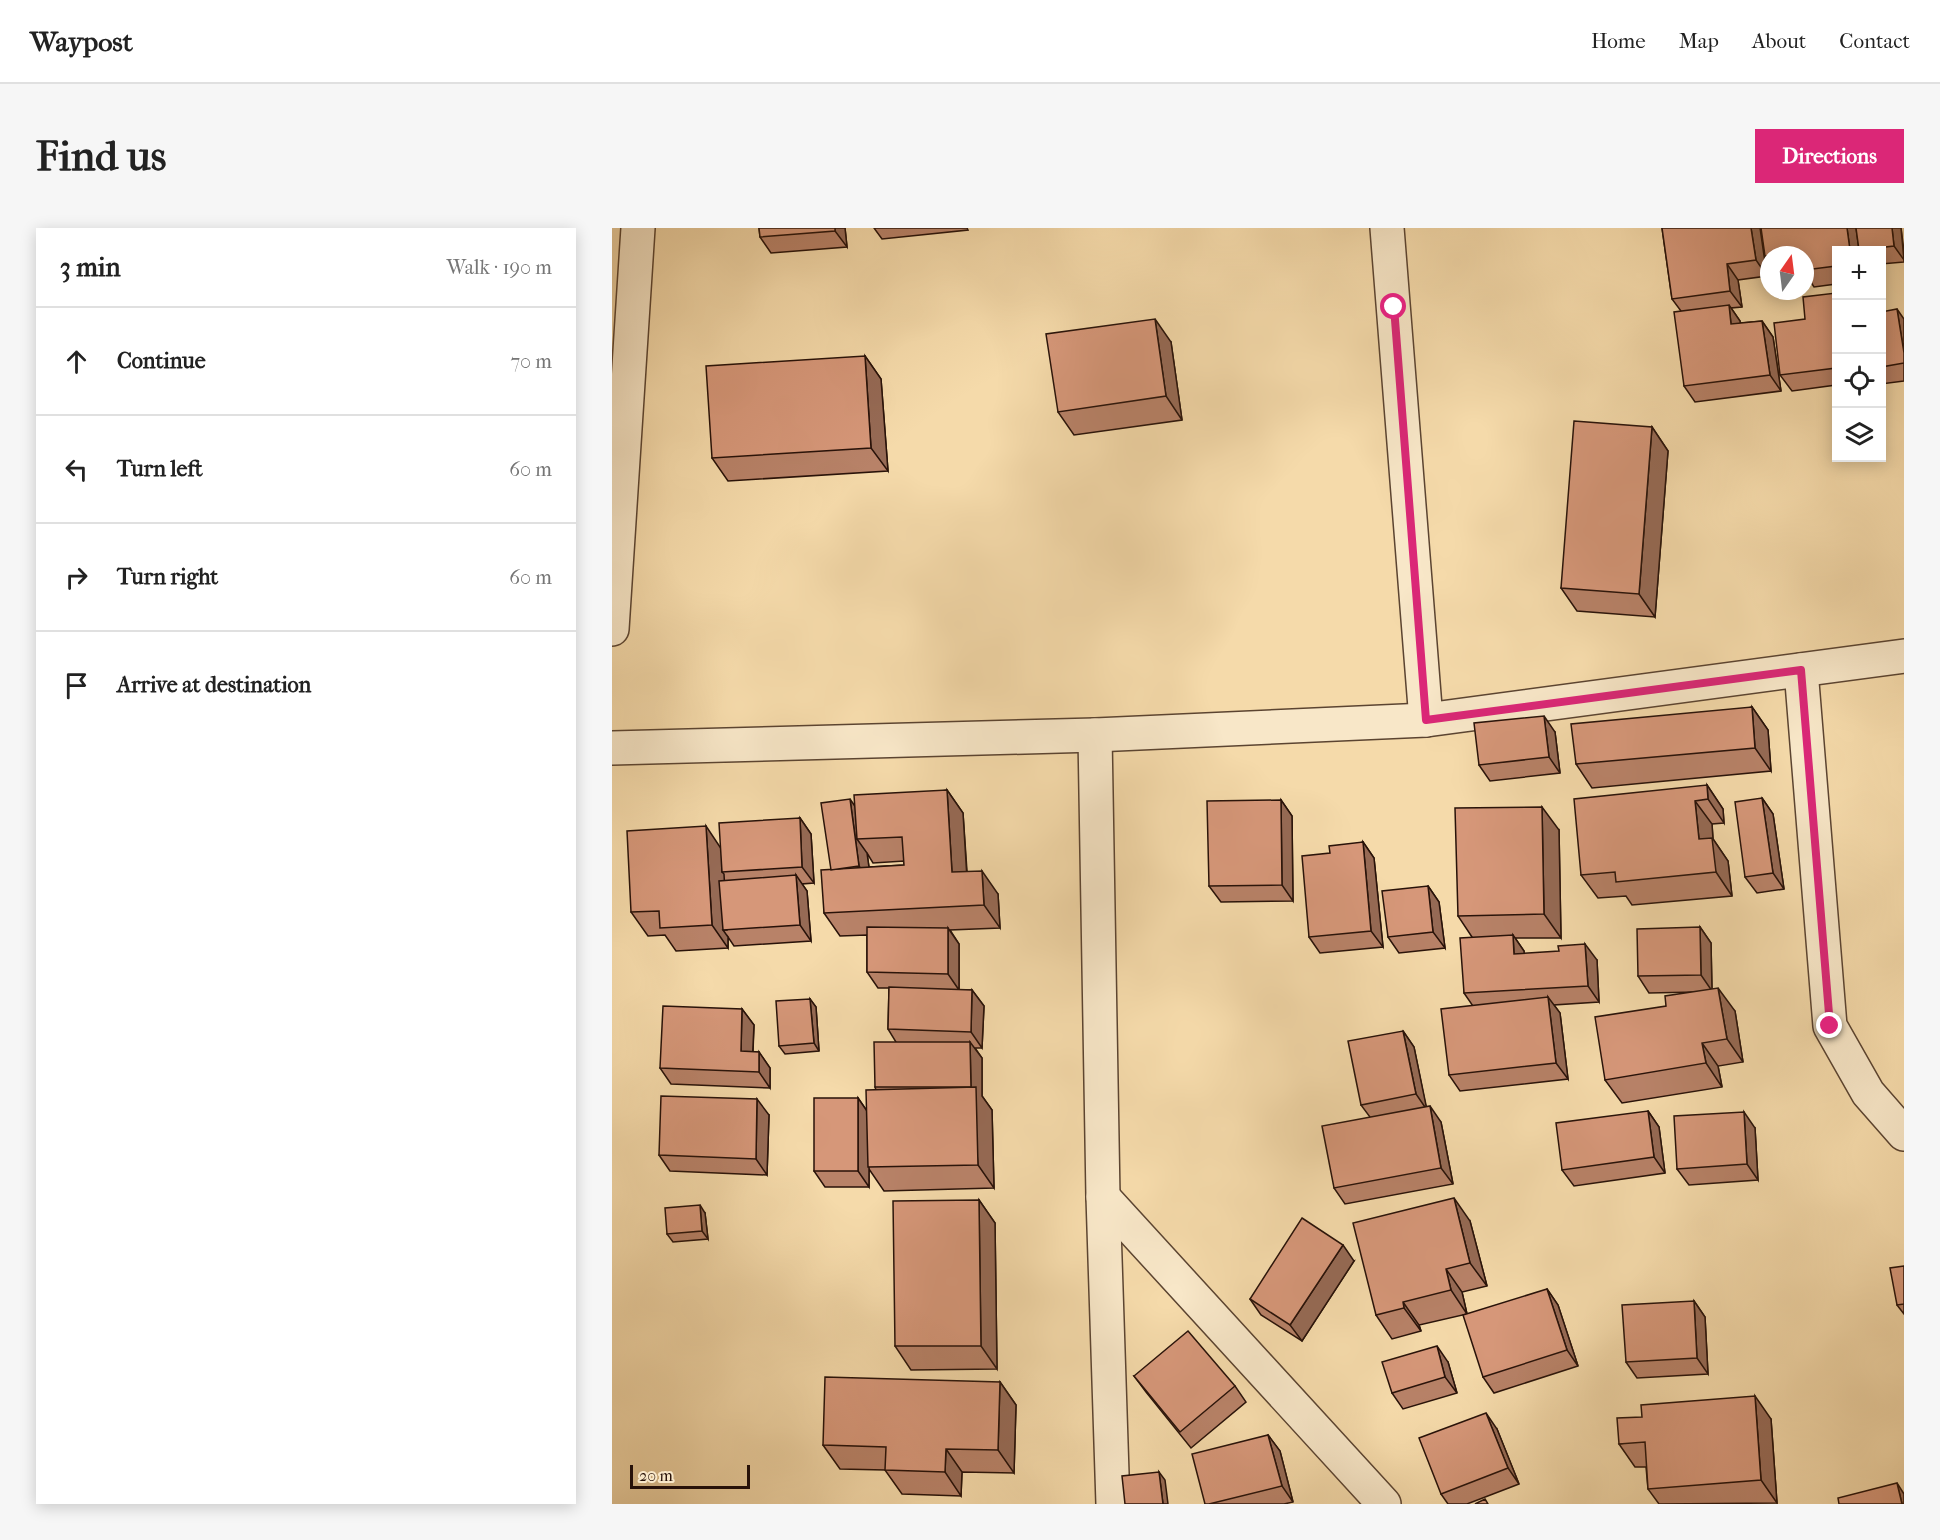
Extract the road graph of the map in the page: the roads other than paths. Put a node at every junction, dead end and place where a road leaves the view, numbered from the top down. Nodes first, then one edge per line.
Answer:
1 (638, 228) edge
2 (1388, 228) edge
3 (612, 629) edge
4 (1904, 656) edge
5 (1801, 670) junction
6 (1426, 720) junction
7 (1095, 735) junction
8 (612, 748) edge
9 (1904, 1134) edge
10 (1102, 1197) junction
11 (1113, 1504) edge
12 (1384, 1504) edge

1 - 3 street
2 - 6 street
4 - 5 street
5 - 6 street
5 - 9 street
6 - 7 street
7 - 8 street
7 - 10 street
10 - 11 street
10 - 12 street

